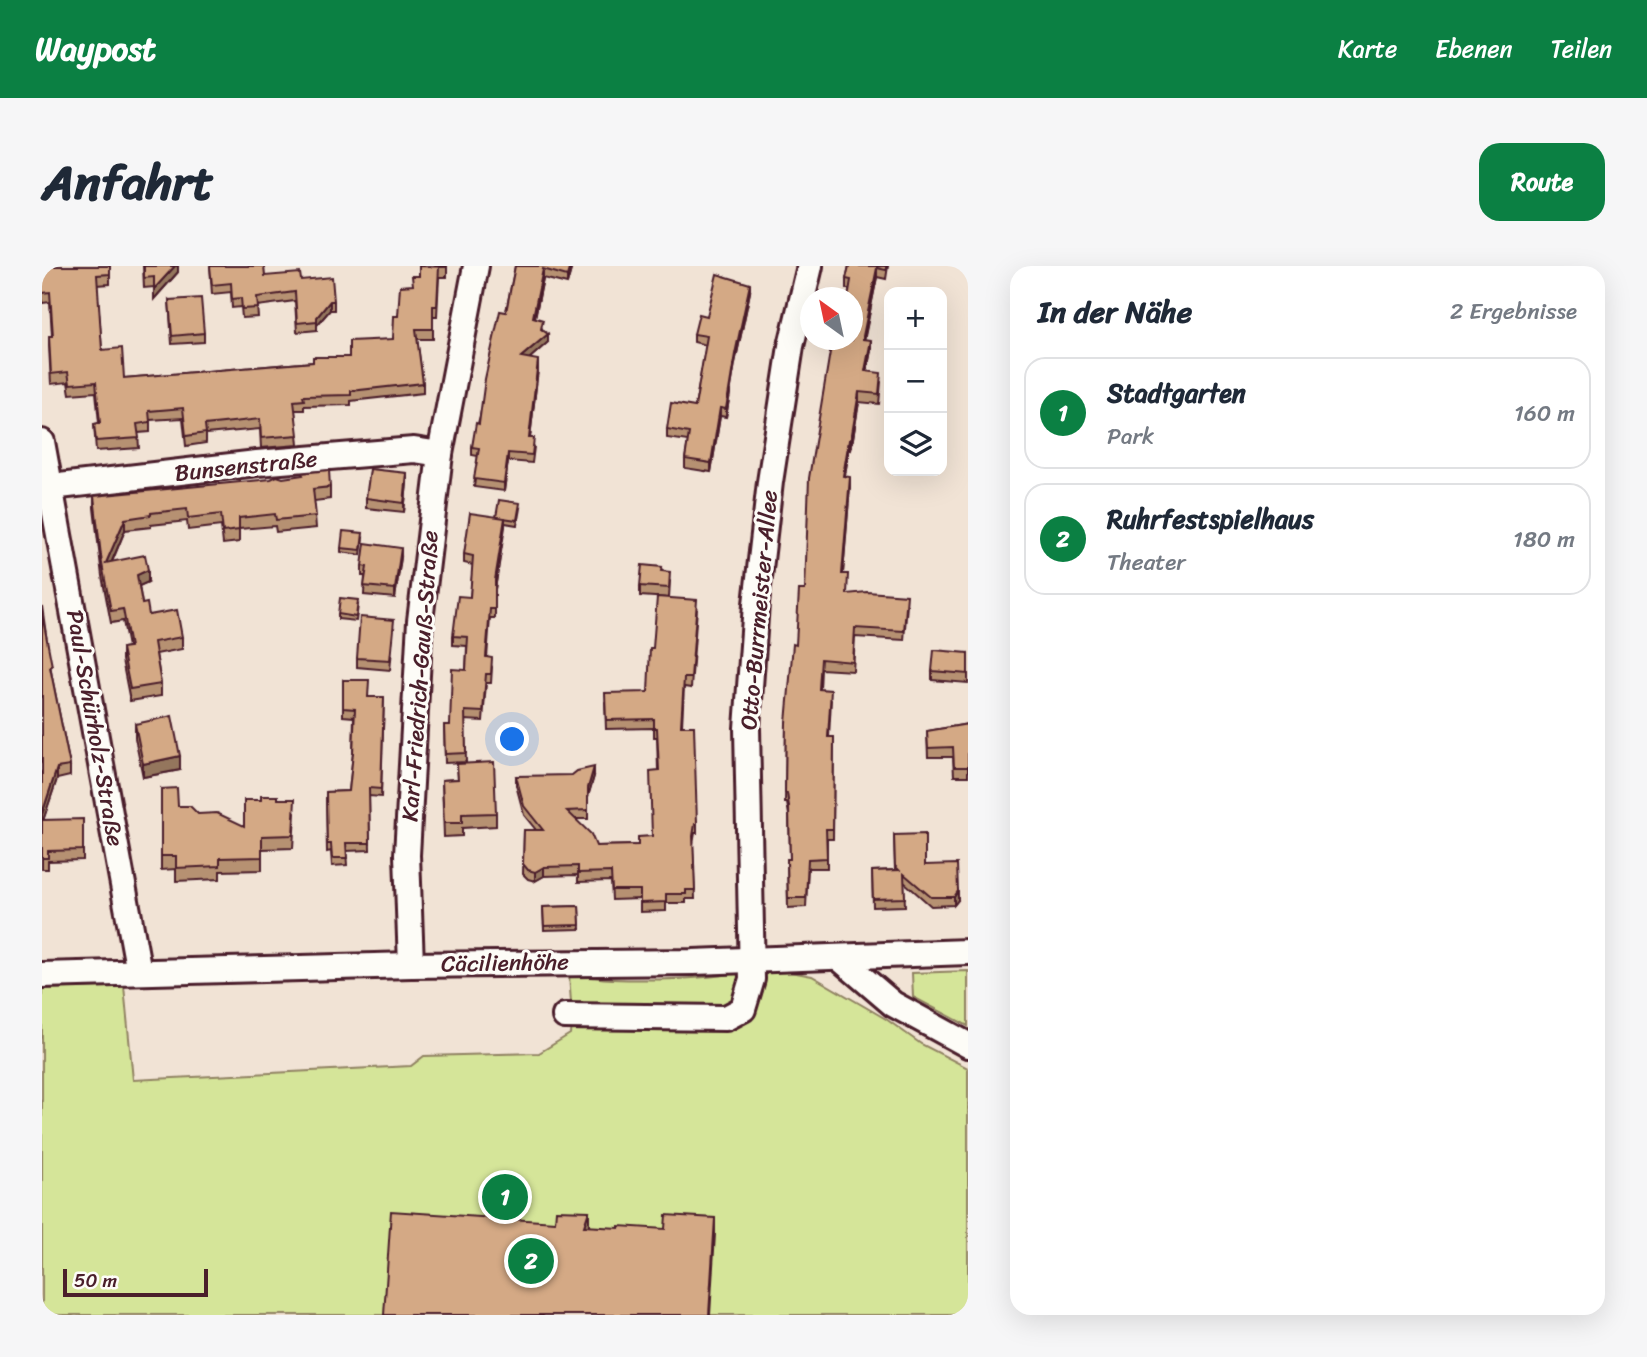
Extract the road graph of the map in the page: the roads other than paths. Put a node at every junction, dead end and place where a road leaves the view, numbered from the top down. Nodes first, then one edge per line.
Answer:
1 (476, 266) edge
2 (810, 266) edge
3 (42, 442) edge
4 (440, 454) junction
5 (51, 487) junction
6 (52, 545) edge
7 (968, 952) edge
8 (838, 957) junction
9 (751, 958) junction
10 (411, 965) junction
11 (139, 972) junction
12 (42, 975) edge
13 (565, 1016) dead end
14 (968, 1045) edge

1 - 4 street, Karl-Friedrich-Gauß-Straße
2 - 9 street, Otto-Burrmeister-Allee
3 - 5 street, Paul-Schürholz-Straße
4 - 5 street, Bunsenstraße
4 - 10 street, Karl-Friedrich-Gauß-Straße
5 - 6 street, Paul-Schürholz-Straße
6 - 11 street, Paul-Schürholz-Straße
7 - 8 street, Cäcilienhöhe
8 - 9 street, Cäcilienhöhe
8 - 14 street
9 - 10 street, Cäcilienhöhe
9 - 13 street, Otto-Burrmeister-Allee
10 - 11 street, Cäcilienhöhe
11 - 12 street, Cäcilienhöhe

